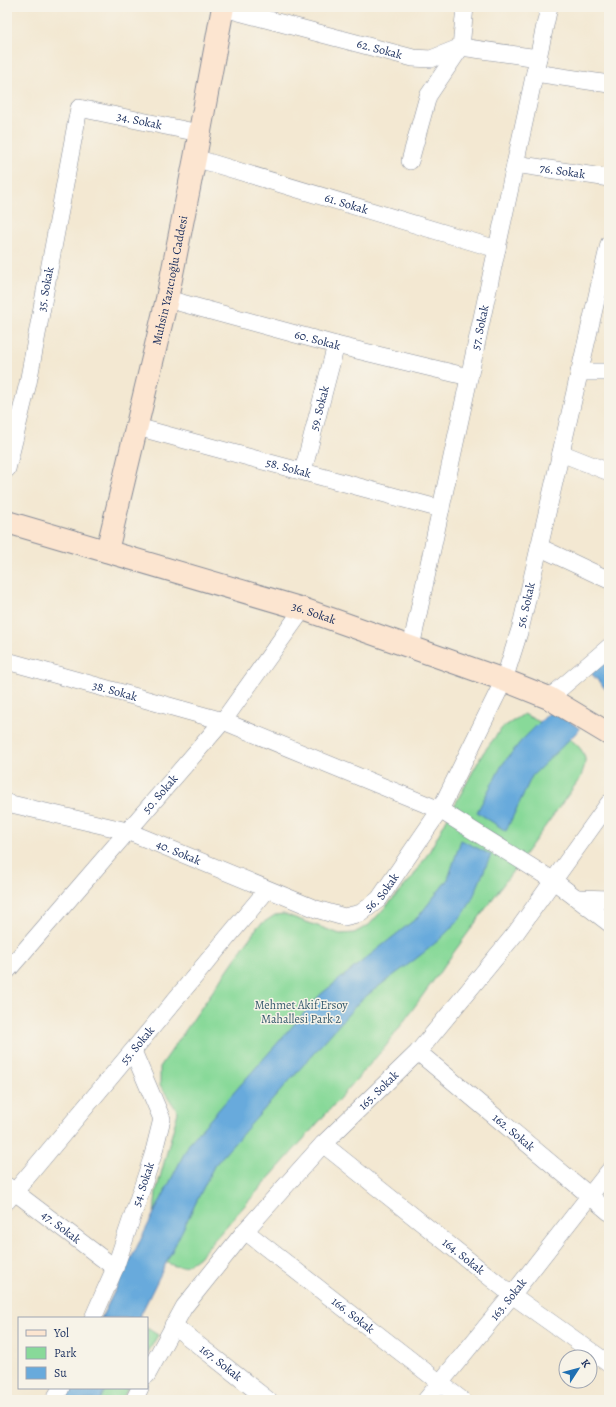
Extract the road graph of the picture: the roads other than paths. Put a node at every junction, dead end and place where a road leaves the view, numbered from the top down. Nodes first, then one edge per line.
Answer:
1 (222, 7) edge
2 (465, 7) edge
3 (549, 7) edge
4 (462, 47) junction
5 (537, 66) junction
6 (609, 84) edge
7 (79, 108) joint
8 (199, 133) junction
9 (195, 158) junction
10 (410, 161) dead end
11 (515, 164) junction
12 (609, 178) edge
13 (609, 244) edge
14 (497, 249) junction
15 (606, 274) edge
16 (167, 299) junction
17 (336, 345) junction
18 (579, 372) junction
19 (609, 372) edge
20 (470, 377) junction
21 (137, 427) junction
22 (560, 453) junction
23 (7, 469) edge
24 (303, 471) junction
25 (609, 472) edge
26 (441, 509) junction
27 (7, 522) edge
28 (538, 547) junction
29 (107, 551) junction
30 (609, 580) edge
31 (303, 609) junction
32 (411, 647) junction
33 (609, 647) edge
34 (7, 661) edge
35 (504, 680) junction
36 (549, 698) junction
37 (223, 721) junction
38 (609, 734) edge
39 (7, 803) edge
40 (609, 803) edge
41 (440, 810) junction
42 (127, 831) junction
43 (554, 881) junction
44 (267, 890) junction
45 (578, 898) junction
46 (609, 899) edge
47 (344, 917) joint
48 (609, 923) edge
49 (7, 970) edge
50 (133, 1050) junction
51 (418, 1052) junction
52 (323, 1144) junction
53 (609, 1171) edge
54 (10, 1193) edge
55 (588, 1196) junction
56 (609, 1212) edge
57 (245, 1231) junction
58 (115, 1268) junction
59 (512, 1295) junction
60 (93, 1317) edge
61 (173, 1325) junction
62 (609, 1364) edge
63 (148, 1373) edge
64 (439, 1383) junction
65 (60, 1389) edge
66 (140, 1389) edge
67 (54, 1400) edge
68 (134, 1400) edge
69 (268, 1400) edge
70 (426, 1400) edge
71 (462, 1400) edge

1 - 4 street, 62. Sokak
1 - 8 main road, Muhsin Yazıcıoğlu Caddesi
2 - 4 street
3 - 5 street, 57. Sokak
4 - 5 street, 62. Sokak
4 - 10 street
5 - 6 street, 62. Sokak
5 - 11 street, 57. Sokak
7 - 8 street, 34. Sokak
7 - 23 street, 35. Sokak
8 - 9 main road, Muhsin Yazıcıoğlu Caddesi
9 - 14 street, 61. Sokak
9 - 16 main road, Muhsin Yazıcıoğlu Caddesi
11 - 12 street, 76. Sokak
11 - 14 street, 57. Sokak
13 - 15 street, 56. Sokak
14 - 20 street, 57. Sokak
15 - 18 street, 56. Sokak
16 - 17 street, 60. Sokak
16 - 21 main road, Muhsin Yazıcıoğlu Caddesi
17 - 20 street, 60. Sokak
17 - 24 street, 59. Sokak
18 - 19 street
18 - 22 street, 56. Sokak
20 - 26 street, 57. Sokak
21 - 24 street, 58. Sokak
21 - 29 main road, Muhsin Yazıcıoğlu Caddesi
22 - 25 street
22 - 28 street, 56. Sokak
24 - 26 street, 58. Sokak
26 - 32 street, 57. Sokak
27 - 29 main road, 36. Sokak
28 - 30 street
28 - 35 street, 56. Sokak
29 - 31 main road, 36. Sokak
31 - 32 main road, 36. Sokak
31 - 37 street, 50. Sokak
32 - 35 main road, 36. Sokak
33 - 36 street
34 - 37 street, 38. Sokak
35 - 36 main road, 36. Sokak
35 - 41 street, 56. Sokak
36 - 38 main road, 36. Sokak
37 - 41 street, 38. Sokak
37 - 42 street, 50. Sokak
39 - 42 street, 40. Sokak
40 - 43 street, 165. Sokak
41 - 43 street, 38. Sokak
41 - 47 street, 56. Sokak
42 - 44 street, 40. Sokak
42 - 49 street, 50. Sokak
43 - 45 street, 38. Sokak
43 - 51 street, 165. Sokak
44 - 47 street, 40. Sokak
44 - 50 street, 55. Sokak
45 - 46 street
45 - 48 street, 38. Sokak
50 - 54 street, 55. Sokak
50 - 58 street, 54. Sokak
51 - 52 street, 165. Sokak
51 - 55 street, 162. Sokak
52 - 57 street, 165. Sokak
52 - 59 street, 164. Sokak
53 - 55 street, 163. Sokak
54 - 58 street, 47. Sokak
55 - 56 street, 162. Sokak
55 - 59 street, 163. Sokak
57 - 61 street, 165. Sokak
57 - 64 street, 166. Sokak
58 - 60 street, 54. Sokak
59 - 62 street, 164. Sokak
59 - 64 street, 163. Sokak
61 - 63 street, 165. Sokak
61 - 69 street, 167. Sokak
64 - 70 street, 163. Sokak
64 - 71 street, 166. Sokak
65 - 67 street
66 - 68 street

